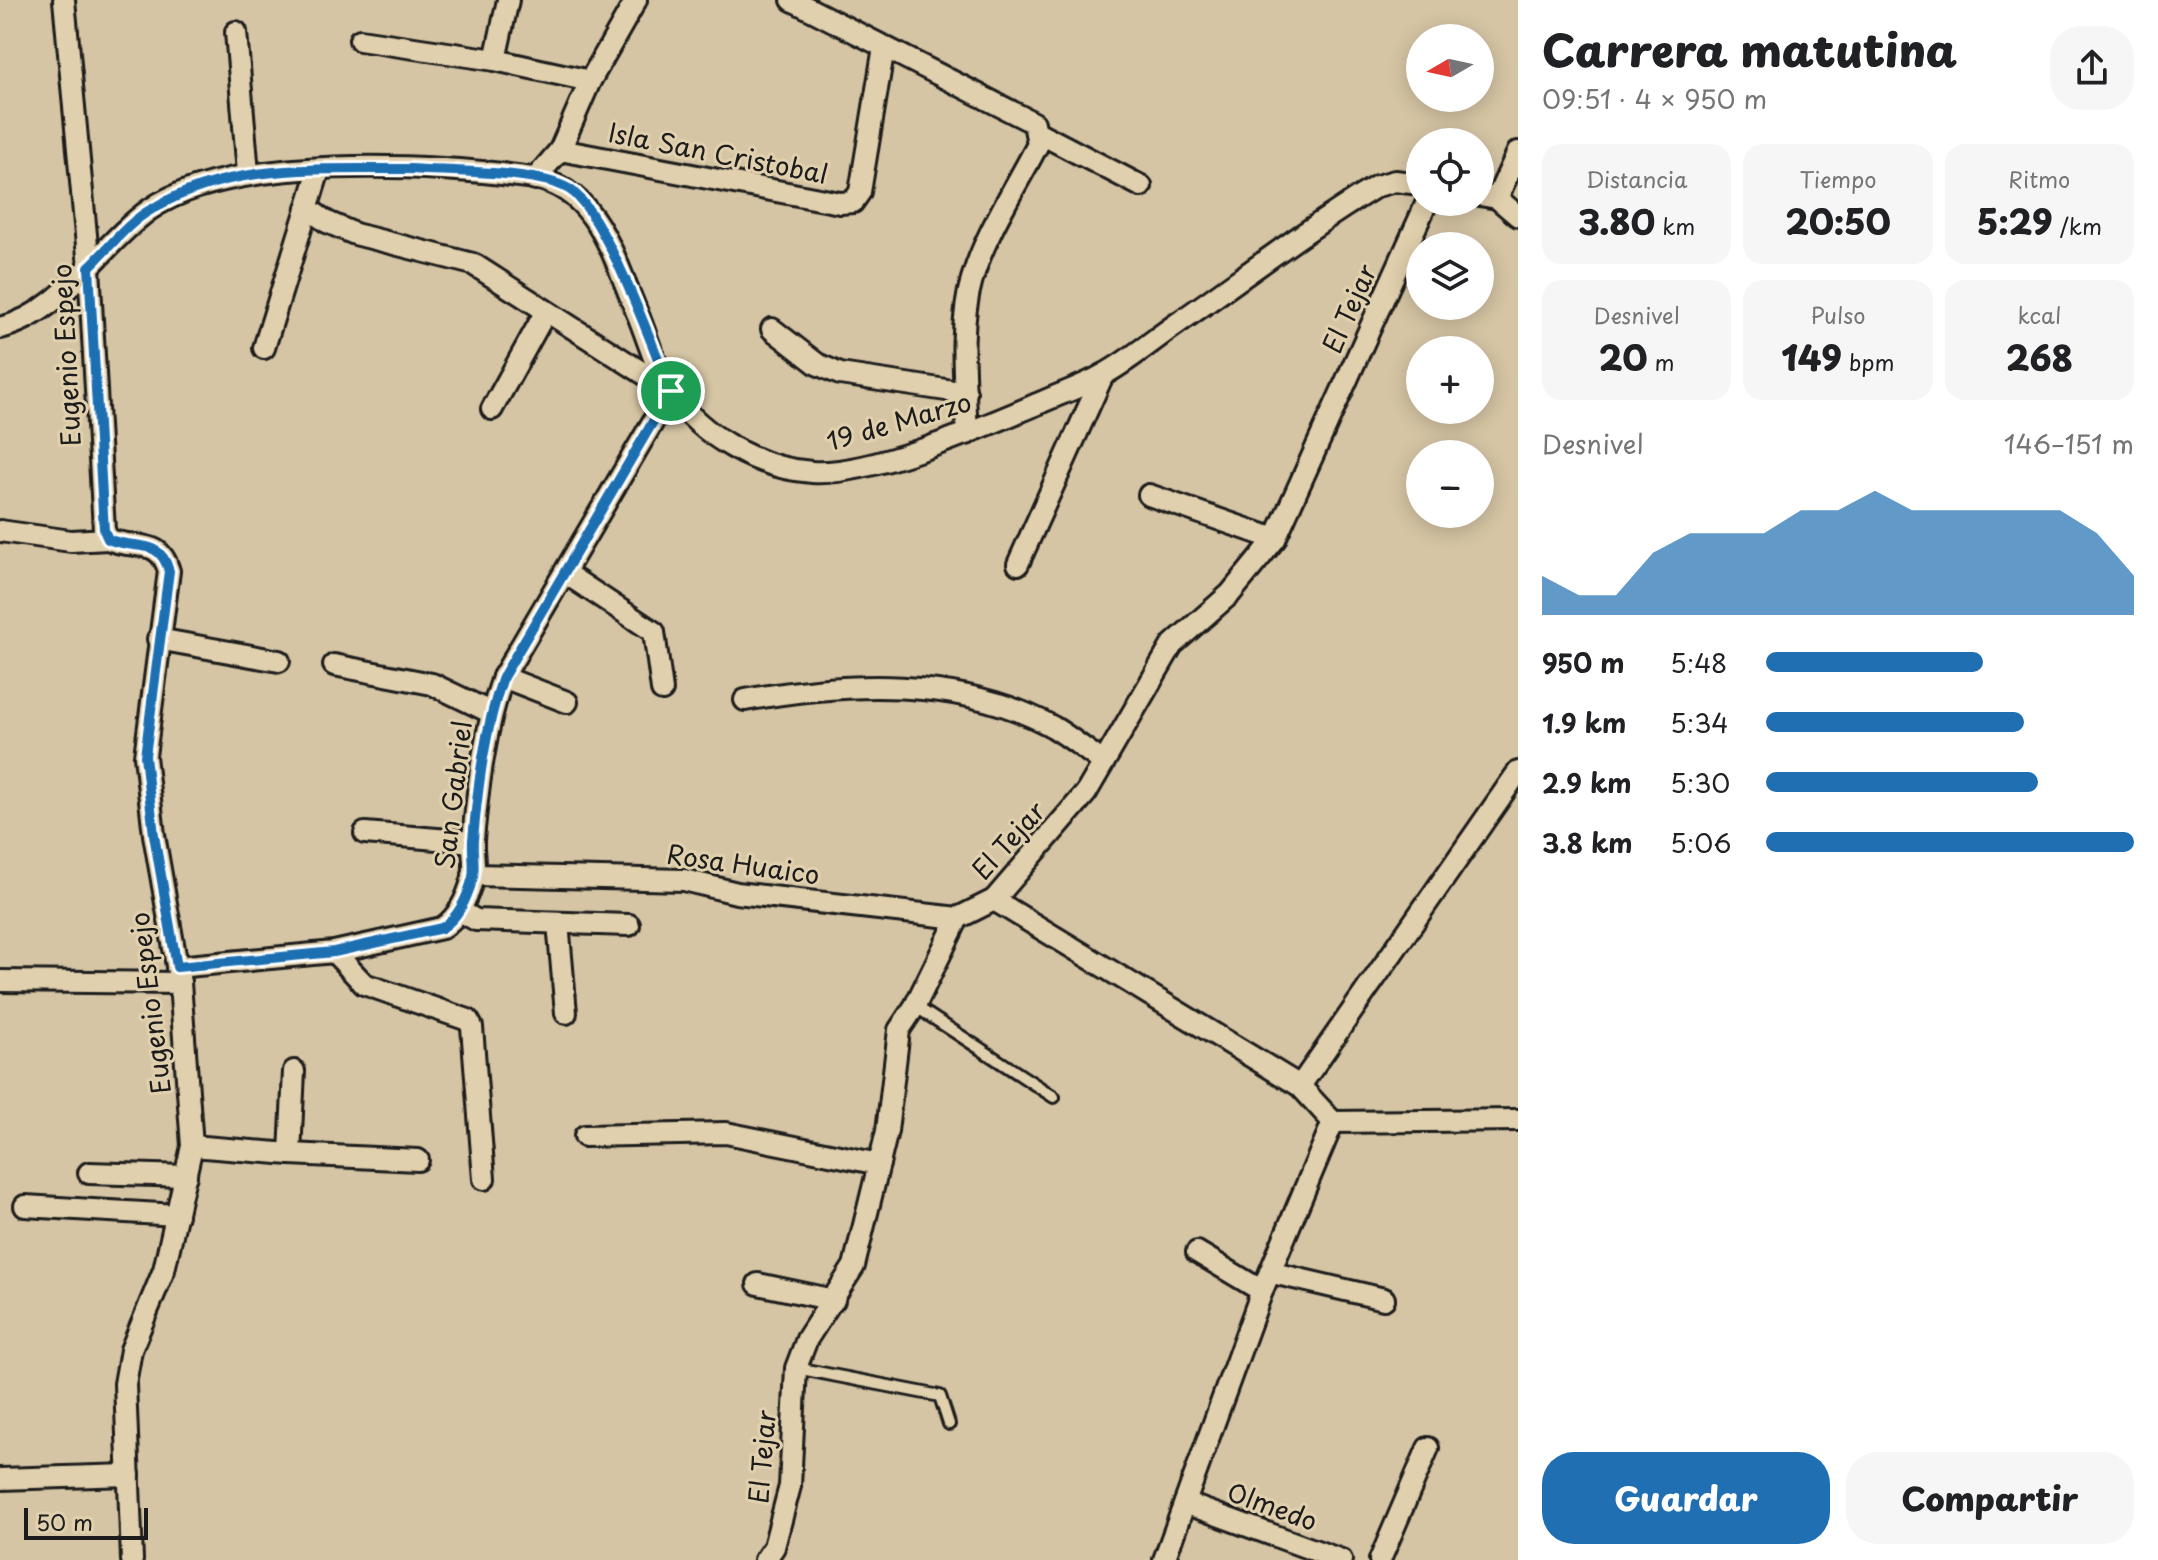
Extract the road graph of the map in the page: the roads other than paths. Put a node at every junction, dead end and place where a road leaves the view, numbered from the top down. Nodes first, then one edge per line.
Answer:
1 (64, 0) edge
2 (508, 0) edge
3 (636, 0) edge
4 (792, 0) edge
5 (236, 32) dead end
6 (360, 40) dead end
7 (884, 47) junction
8 (495, 60) junction
9 (590, 81) junction
10 (1039, 133) junction
11 (558, 152) junction
12 (1518, 152) edge
13 (319, 170) junction
14 (248, 173) junction
15 (536, 177) junction
16 (1406, 182) edge
17 (1141, 186) dead end
18 (1496, 190) edge
19 (307, 208) junction
20 (1421, 216) edge
21 (1518, 216) edge
22 (89, 267) junction
23 (545, 313) junction
24 (0, 328) edge
25 (772, 329) dead end
26 (264, 348) dead end
27 (1103, 375) junction
28 (671, 391) junction
29 (492, 409) dead end
30 (967, 416) junction
31 (1149, 495) dead end
32 (0, 531) edge
33 (108, 539) junction
34 (1275, 539) junction
35 (1018, 564) dead end
36 (565, 573) junction
37 (158, 639) junction
38 (279, 661) dead end
39 (334, 665) dead end
40 (503, 677) junction
41 (662, 690) dead end
42 (745, 700) dead end
43 (567, 702) dead end
44 (490, 712) junction
45 (1103, 762) junction
46 (1518, 772) edge
47 (365, 833) dead end
48 (473, 842) junction
49 (473, 875) junction
50 (994, 900) junction
51 (460, 911) junction
52 (958, 918) junction
53 (558, 923) junction
54 (629, 925) dead end
55 (334, 952) junction
56 (178, 975) junction
57 (0, 981) edge
58 (915, 1006) junction
59 (566, 1013) dead end
60 (294, 1071) dead end
61 (1300, 1086) junction
62 (1054, 1097) dead end
63 (1518, 1120) edge
64 (1333, 1122) junction
65 (585, 1136) dead end
66 (192, 1146) junction
67 (290, 1154) junction
68 (418, 1160) dead end
69 (879, 1164) junction
70 (89, 1173) dead end
71 (186, 1176) junction
72 (484, 1179) dead end
73 (25, 1206) dead end
74 (177, 1215) junction
75 (1197, 1252) dead end
76 (1273, 1273) junction
77 (758, 1284) dead end
78 (1262, 1291) junction
79 (1384, 1299) dead end
80 (834, 1300) junction
81 (796, 1368) junction
82 (949, 1424) dead end
83 (1428, 1448) dead end
84 (129, 1475) junction
85 (0, 1479) edge
86 (1185, 1503) junction
87 (132, 1560) edge
88 (765, 1560) edge
89 (1164, 1560) edge
90 (1341, 1560) edge
91 (1380, 1560) edge

1 - 22 street, Eugenio Espejo
2 - 8 street
3 - 9 street
4 - 7 street
5 - 14 street
6 - 8 street
7 - 10 street
7 - 11 street, Isla San Cristobal
8 - 9 street
9 - 11 street
10 - 17 street
10 - 30 street
11 - 15 street
12 - 18 street
13 - 14 street, 19 de Marzo
13 - 15 street, 19 de Marzo
13 - 19 street
14 - 22 street, 19 de Marzo
15 - 28 street, 19 de Marzo
16 - 27 street, 19 de Marzo
18 - 21 street
19 - 23 street
19 - 26 street
20 - 34 street, El Tejar
22 - 24 street, 19 de Marzo
22 - 33 street, Eugenio Espejo
23 - 28 street
23 - 29 street
25 - 30 street
27 - 30 street, 19 de Marzo
27 - 35 street
28 - 30 street, 19 de Marzo
28 - 36 street, San Gabriel
31 - 34 street
32 - 33 street
33 - 37 street, Eugenio Espejo
34 - 45 street, El Tejar
36 - 40 street, San Gabriel
36 - 41 street
37 - 38 street
37 - 56 street, Eugenio Espejo
39 - 44 street
40 - 43 street
40 - 44 street, San Gabriel
42 - 45 street
44 - 48 street, San Gabriel
45 - 50 street, El Tejar
46 - 61 street
47 - 48 street
48 - 49 street, San Gabriel
49 - 51 street, San Gabriel
49 - 52 street, Rosa Huaico
50 - 52 street, El Tejar
50 - 61 street
51 - 53 street
51 - 55 street
52 - 58 street, El Tejar
53 - 54 street
53 - 59 street
55 - 56 street
55 - 72 street
56 - 57 street
56 - 66 street, Eugenio Espejo
58 - 62 lane
58 - 69 street, El Tejar
60 - 67 street
61 - 64 street
63 - 64 street
64 - 76 street
65 - 69 street
66 - 67 street
66 - 71 street, Eugenio Espejo
67 - 68 street
69 - 80 street, El Tejar
70 - 71 street
71 - 74 street, Eugenio Espejo
73 - 74 street
74 - 84 street, Eugenio Espejo
75 - 78 street
76 - 78 street
76 - 79 street
77 - 80 street
78 - 86 street
80 - 81 street, El Tejar
81 - 82 lane
81 - 88 street, El Tejar
83 - 91 street
84 - 85 street
84 - 87 street, Eugenio Espejo
86 - 89 street
86 - 90 street, Olmedo

